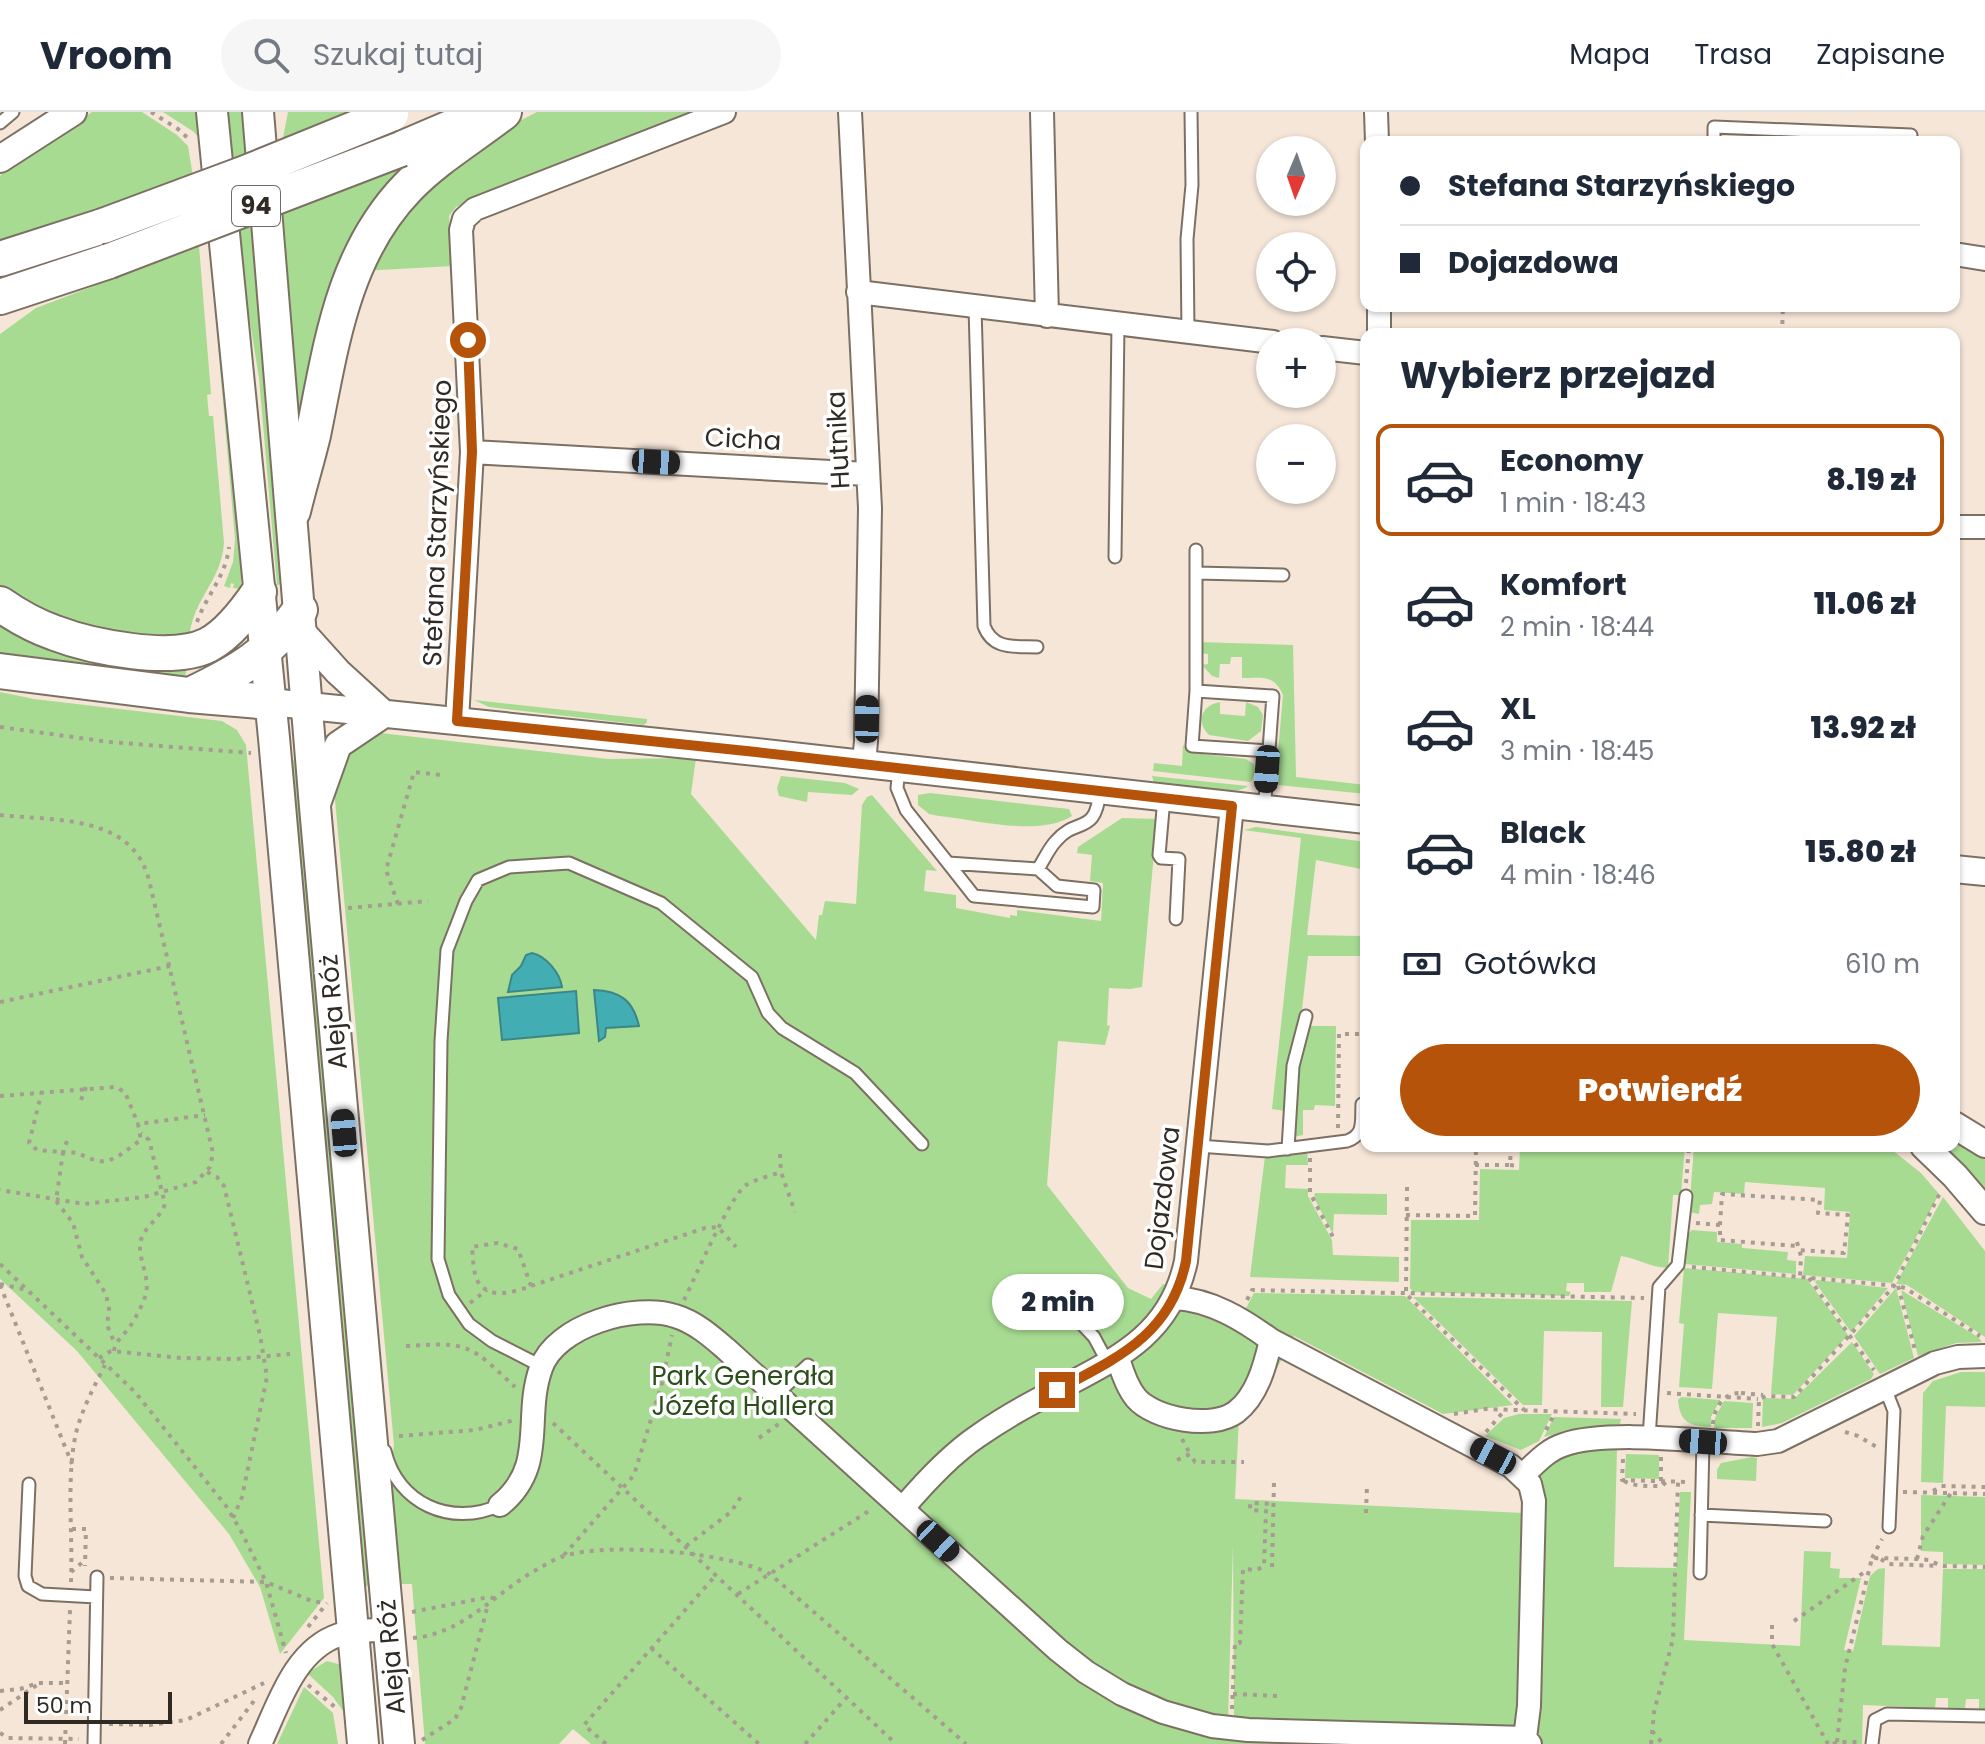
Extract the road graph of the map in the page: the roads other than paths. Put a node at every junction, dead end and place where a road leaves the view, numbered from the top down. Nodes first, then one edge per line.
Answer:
1 (13, 112) edge
2 (212, 112) edge
3 (258, 112) edge
4 (487, 112) edge
5 (504, 112) edge
6 (724, 112) edge
7 (850, 112) edge
8 (1042, 112) edge
9 (1191, 112) edge
10 (1376, 112) edge
11 (394, 113) edge
12 (63, 115) edge
13 (0, 123) edge
14 (1377, 136) edge
15 (1714, 136) edge
16 (1911, 136) edge
17 (0, 159) edge
18 (1960, 255) edge
19 (0, 259) edge
20 (1985, 259) edge
21 (16, 292) edge
22 (858, 292) junction
23 (975, 307) junction
24 (0, 315) edge
25 (1047, 316) junction
26 (1118, 324) junction
27 (1188, 332) junction
28 (1256, 340) edge
29 (1336, 350) edge
30 (1360, 352) edge
31 (472, 452) junction
32 (867, 474) junction
33 (293, 511) junction
34 (1960, 527) edge
35 (1985, 527) edge
36 (1196, 550) dead end
37 (1115, 557) dead end
38 (1196, 573) junction
39 (1283, 575) dead end
40 (259, 592) junction
41 (0, 604) edge
42 (301, 621) junction
43 (1037, 647) dead end
44 (265, 651) junction
45 (0, 671) edge
46 (1196, 691) junction
47 (189, 695) junction
48 (270, 702) junction
49 (308, 705) junction
50 (384, 714) junction
51 (457, 721) junction
52 (1269, 751) junction
53 (864, 764) junction
54 (900, 768) junction
55 (1100, 790) junction
56 (1164, 798) junction
57 (1232, 806) junction
58 (315, 807) junction
59 (1264, 809) junction
60 (1360, 819) edge
61 (948, 863) junction
62 (1038, 869) junction
63 (1960, 870) edge
64 (1985, 872) edge
65 (1176, 919) dead end
66 (1306, 1016) dead end
67 (1960, 1129) edge
68 (1360, 1132) edge
69 (922, 1144) dead end
70 (1985, 1144) edge
71 (1198, 1146) junction
72 (1288, 1149) junction
73 (1930, 1152) edge
74 (1686, 1196) road end
75 (1985, 1211) edge
76 (1175, 1298) junction
77 (1064, 1305) dead end
78 (360, 1316) junction
79 (1271, 1340) junction
80 (1985, 1356) edge
81 (1113, 1361) junction
82 (808, 1365) dead end
83 (541, 1366) junction
84 (1885, 1388) junction
85 (776, 1395) junction
86 (1649, 1438) junction
87 (1703, 1442) junction
88 (1523, 1475) junction
89 (29, 1484) dead end
90 (896, 1502) junction
91 (500, 1505) joint
92 (1701, 1515) junction
93 (1825, 1521) dead end
94 (1889, 1527) road end
95 (1700, 1573) dead end
96 (91, 1577) road end
97 (96, 1597) junction
98 (353, 1633) junction
99 (400, 1634) junction
100 (1985, 1716) edge
101 (94, 1741) edge
102 (1527, 1741) edge
103 (410, 1742) edge
104 (260, 1744) edge
105 (363, 1744) edge
106 (1872, 1744) edge

1 - 13 lane
2 - 40 main road
3 - 33 main road, Aleja Róż
4 - 21 main road, 94, bridge
5 - 33 main road
6 - 31 street, Stefana Starzyńskiego
7 - 22 street, Hutnika
8 - 25 street
9 - 27 lane
10 - 14 street
11 - 19 main road, 94, bridge
12 - 17 street
15 - 16 lane
18 - 20 street
21 - 24 main road
22 - 23 street
22 - 32 street, Hutnika
23 - 25 street
23 - 43 lane
25 - 26 street
26 - 27 street
26 - 37 lane
27 - 28 street
29 - 30 street
31 - 32 street, Cicha
31 - 51 street, Stefana Starzyńskiego
32 - 53 street, Hutnika
33 - 42 main road, Aleja Róż
34 - 35 street
36 - 38 lane
38 - 39 lane
38 - 46 lane
40 - 41 main road
40 - 44 main road, Aleja Róż
42 - 44 main road
42 - 49 main road, Aleja Róż
42 - 50 street
44 - 47 main road
44 - 48 main road, Aleja Róż
45 - 47 main road
46 - 52 lane
46 - 52 lane
47 - 48 main road
48 - 49 street
48 - 98 main road, Aleja Róż
49 - 50 street
49 - 58 main road, Aleja Róż
50 - 51 street
50 - 58 street
51 - 53 street
52 - 59 lane
53 - 54 street
54 - 55 street
54 - 61 lane
55 - 56 street
55 - 62 lane
56 - 57 street
56 - 65 lane
57 - 59 street
57 - 71 street, Dojazdowa
58 - 78 main road, Aleja Róż
59 - 60 street
61 - 62 lane
61 - 62 lane
63 - 64 street
66 - 72 lane
67 - 70 street
68 - 72 lane
69 - 83 lane
71 - 72 lane
71 - 76 street, Dojazdowa
73 - 75 street
74 - 86 lane
76 - 79 street
76 - 81 street, Dojazdowa
77 - 81 lane
78 - 91 lane
78 - 99 main road, Aleja Róż
79 - 81 street
79 - 88 street
80 - 84 street
81 - 90 street, Dojazdowa
82 - 85 lane
83 - 85 street
83 - 91 street
84 - 87 street
84 - 94 lane
85 - 90 street
86 - 87 street
86 - 88 street
87 - 92 lane
88 - 102 street
89 - 97 lane
90 - 102 street
92 - 93 lane
92 - 95 lane
96 - 97 lane
97 - 101 lane
98 - 99 street
98 - 104 street
98 - 105 main road, Aleja Róż
99 - 103 main road, Aleja Róż
100 - 106 lane

